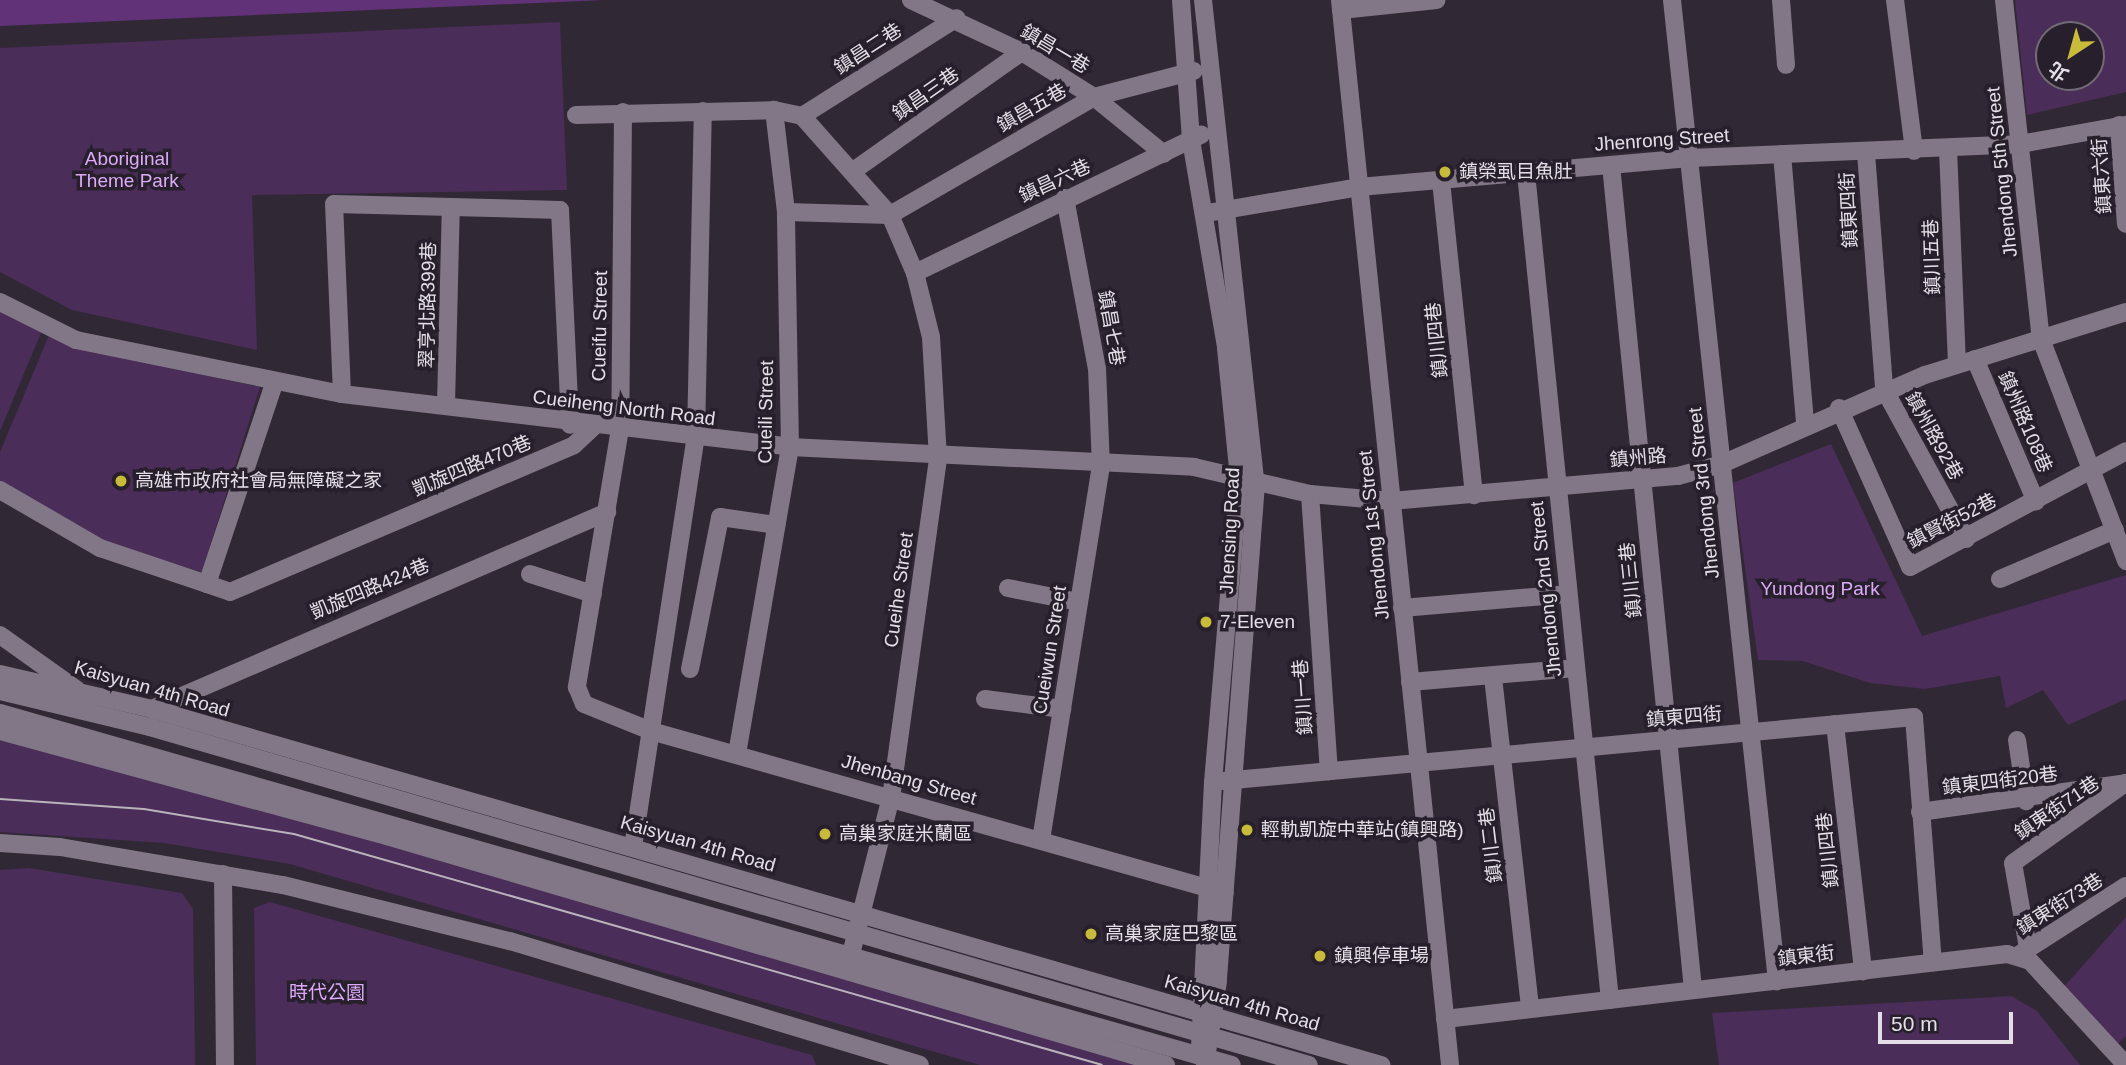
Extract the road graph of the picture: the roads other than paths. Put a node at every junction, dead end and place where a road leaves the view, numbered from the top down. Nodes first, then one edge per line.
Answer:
1 (911, 0) edge
2 (1181, 0) edge
3 (1203, 0) edge
4 (1436, 0) edge
5 (1671, 0) edge
6 (1782, 0) edge
7 (1895, 0) edge
8 (2004, 0) edge
9 (1417, 1) edge
10 (1340, 5) edge
11 (957, 18) junction
12 (1023, 52) junction
13 (1786, 65) dead end
14 (1208, 67) junction
15 (1186, 74) junction
16 (1094, 97) junction
17 (774, 110) junction
18 (703, 111) junction
19 (623, 112) junction
20 (576, 115) dead end
21 (802, 117) junction
22 (2123, 125) edge
23 (1214, 129) junction
24 (1191, 140) junction
25 (2020, 144) junction
26 (1948, 149) junction
27 (1914, 151) junction
28 (1866, 153) junction
29 (1164, 154) junction
30 (1782, 154) junction
31 (1690, 158) junction
32 (1611, 165) junction
33 (853, 171) junction
34 (1525, 173) junction
35 (1441, 181) junction
36 (1359, 187) junction
37 (1065, 198) junction
38 (451, 207) junction
39 (1225, 208) junction
40 (786, 212) junction
41 (1203, 214) junction
42 (890, 215) junction
43 (2126, 224) edge
44 (915, 273) junction
45 (0, 302) edge
46 (2126, 312) edge
47 (2042, 339) junction
48 (1975, 359) junction
49 (1957, 364) junction
50 (274, 384) junction
51 (1884, 389) junction
52 (342, 394) junction
53 (446, 405) junction
54 (1839, 408) junction
55 (1805, 424) junction
56 (570, 425) junction
57 (593, 427) junction
58 (620, 429) junction
59 (696, 437) junction
60 (790, 447) junction
61 (2126, 451) edge
62 (938, 459) junction
63 (1722, 464) junction
64 (1101, 467) junction
65 (2093, 471) junction
66 (1643, 479) junction
67 (1248, 481) junction
68 (1556, 486) junction
69 (0, 491) edge
70 (1310, 495) junction
71 (1474, 495) junction
72 (1391, 501) junction
73 (2036, 502) junction
74 (607, 512) junction
75 (776, 525) junction
76 (2116, 530) junction
77 (1966, 539) junction
78 (2126, 561) edge
79 (530, 574) dead end
80 (2000, 579) dead end
81 (207, 584) junction
82 (1009, 588) dead end
83 (1567, 593) junction
84 (593, 594) junction
85 (1079, 602) junction
86 (1402, 608) junction
87 (0, 635) edge
88 (1575, 668) junction
89 (690, 669) dead end
90 (0, 674) edge
91 (1493, 677) junction
92 (1410, 682) junction
93 (77, 690) junction
94 (0, 691) edge
95 (985, 699) dead end
96 (584, 704) joint
97 (152, 709) junction
98 (1062, 709) junction
99 (0, 713) edge
100 (1835, 724) junction
101 (651, 731) junction
102 (0, 732) edge
103 (1750, 732) junction
104 (1668, 740) junction
105 (2017, 740) dead end
106 (1583, 748) junction
107 (737, 754) junction
108 (1501, 755) junction
109 (1419, 763) junction
110 (1329, 771) junction
111 (1233, 780) junction
112 (1213, 782) junction
113 (2126, 783) edge
114 (891, 797) junction
115 (2026, 801) junction
116 (1920, 812) junction
117 (1041, 839) junction
118 (0, 843) edge
119 (633, 847) junction
120 (223, 874) junction
121 (2126, 886) edge
122 (1206, 887) junction
123 (1225, 893) junction
124 (862, 914) junction
125 (857, 934) junction
126 (2022, 952) junction
127 (1933, 962) junction
128 (849, 963) junction
129 (1863, 971) junction
130 (1777, 981) junction
131 (1693, 990) junction
132 (1610, 1000) junction
133 (1530, 1008) junction
134 (1207, 1015) junction
135 (1445, 1019) junction
136 (1206, 1036) junction
137 (856, 1046) junction
138 (1204, 1061) edge
139 (225, 1065) edge
140 (852, 1065) edge
141 (920, 1065) edge
142 (1166, 1065) edge
143 (1233, 1065) edge
144 (1308, 1065) edge
145 (1381, 1065) edge
146 (1450, 1065) edge
147 (2126, 1065) edge

1 - 11 street, 鎮昌一巷
2 - 15 street, Jhensing Road
3 - 14 street, Jhensing Road
4 - 9 street
5 - 31 street, Jhendong 3rd Street
6 - 13 street
7 - 27 street
8 - 25 street, Jhendong 5th Street
9 - 10 street
10 - 36 street, Jhendong 1st Street
11 - 12 street, 鎮昌一巷
11 - 21 street, 鎮昌二巷
12 - 16 street, 鎮昌一巷
12 - 33 street, 鎮昌三巷
14 - 15 street, 鎮昌五巷
14 - 23 street, Jhensing Road
15 - 16 street, 鎮昌五巷
15 - 24 street, Jhensing Road
16 - 29 street, 鎮昌一巷
16 - 42 street, 鎮昌五巷
17 - 18 street
17 - 21 street
17 - 40 street, Cueili Street
18 - 19 street
18 - 59 street
19 - 20 street
19 - 58 street, Cueifu Street
21 - 33 street, Cueihe Street
22 - 25 street, Jhenrong Street
22 - 43 street, 鎮東六街
23 - 24 street, 鎮昌六巷
23 - 39 street, Jhensing Road
24 - 29 street, 鎮昌六巷
24 - 41 street, Jhensing Road
25 - 26 street, Jhenrong Street
25 - 47 street, Jhendong 5th Street
26 - 27 street, Jhenrong Street
26 - 49 street, 鎮川五巷
27 - 28 street, Jhenrong Street
28 - 30 street, Jhenrong Street
28 - 51 street, 鎮東四街
29 - 37 street, 鎮昌六巷
30 - 31 street, Jhenrong Street
30 - 55 street
31 - 32 street, Jhenrong Street
31 - 63 street, Jhendong 3rd Street
32 - 34 street, Jhenrong Street
32 - 66 street, 鎮川三巷
33 - 42 street, Cueihe Street
34 - 35 street, Jhenrong Street
34 - 68 street, Jhendong 2nd Street
35 - 36 street, Jhenrong Street
35 - 71 street, 鎮川四巷
36 - 39 street, Jhenrong Street
36 - 72 street, Jhendong 1st Street
37 - 44 street, 鎮昌六巷
37 - 64 street, 鎮昌七巷
38 - 52 street
38 - 53 street, 翠亨北路399巷
38 - 56 street
39 - 41 street, Jhenrong Street
39 - 67 street, Jhensing Road
40 - 42 street
40 - 60 street, Cueili Street
41 - 67 street, Jhensing Road
42 - 44 street, Cueihe Street
44 - 62 street, Cueihe Street
45 - 50 street, Cueiheng North Road
46 - 47 street, 鎮州路
47 - 48 street, 鎮州路
47 - 65 street, Jhendong 5th Street
48 - 49 street, 鎮州路
48 - 73 street, 鎮州路108巷
49 - 51 street, 鎮州路
50 - 52 street, Cueiheng North Road
50 - 81 street
51 - 54 street, 鎮州路
51 - 77 street, 鎮州路92巷
52 - 53 street, Cueiheng North Road
53 - 56 street, Cueiheng North Road
54 - 55 street, 鎮州路
54 - 77 street, 鎮賢街52巷
55 - 63 street, 鎮州路
56 - 57 street, Cueiheng North Road
57 - 58 street, Cueiheng North Road
57 - 81 street, 凱旋四路470巷
58 - 59 street, Cueiheng North Road
58 - 74 street, Cueifu Street
59 - 60 street, Cueiheng North Road
59 - 101 street
60 - 62 street, Cueiheng North Road
60 - 75 street, Cueili Street
61 - 65 street, 鎮賢街52巷
62 - 64 street, Cueiheng North Road
62 - 114 street, Cueihe Street
63 - 66 street, 鎮州路
63 - 103 street, Jhendong 3rd Street
64 - 67 street, Cueiheng North Road
64 - 85 street, Cueiwun Street
65 - 73 street, 鎮賢街52巷
65 - 76 street, Jhendong 5th Street
66 - 68 street, 鎮州路
66 - 104 street, 鎮川三巷
67 - 70 street, 鎮州路
67 - 111 street, Jhensing Road
67 - 112 street, Jhensing Road
68 - 71 street, 鎮州路
68 - 83 street, Jhendong 2nd Street
69 - 81 street, 凱旋四路470巷
70 - 72 street, 鎮州路
70 - 110 street, 鎮川一巷
71 - 72 street, 鎮州路
72 - 86 street, Jhendong 1st Street
73 - 77 street, 鎮賢街52巷
74 - 84 street, Cueifu Street
74 - 97 street, 凱旋四路424巷
75 - 89 street
75 - 107 street, Cueili Street
76 - 78 street, Jhendong 5th Street
76 - 80 street
79 - 84 street
82 - 85 street
83 - 86 street
83 - 88 street, Jhendong 2nd Street
84 - 96 street, Cueifu Street
85 - 98 street, Cueiwun Street
86 - 92 street, Jhendong 1st Street
87 - 93 street
88 - 91 street
88 - 106 street, Jhendong 2nd Street
90 - 93 street, Kaisyuan 4th Road
91 - 92 street
91 - 108 street, 鎮川二巷
92 - 109 street, Jhendong 1st Street
93 - 97 street, Kaisyuan 4th Road
94 - 125 street, Kaisyuan 4th Road
95 - 98 street
96 - 101 street, Jhenbang Street
97 - 119 street, Kaisyuan 4th Road
98 - 117 street, Cueiwun Street
99 - 128 street
100 - 103 street, 鎮東四街
100 - 116 street, 鎮東四街
100 - 129 street, 鎮川四巷
101 - 107 street, Jhenbang Street
101 - 119 street
102 - 128 street
103 - 104 street, 鎮東四街
103 - 130 street, Jhendong 3rd Street
104 - 106 street, 鎮東四街
104 - 131 street, 鎮川三巷
105 - 115 street
106 - 108 street, 鎮東四街
106 - 132 street, Jhendong 2nd Street
107 - 114 street, Jhenbang Street
108 - 109 street, 鎮東四街
108 - 133 street, 鎮川二巷
109 - 110 street, 鎮東四街
109 - 135 street, Jhendong 1st Street
110 - 111 street, 鎮東四街
111 - 112 street, 鎮東四街
111 - 123 street, Jhensing Road
112 - 122 street, Jhensing Road
113 - 115 street, 鎮東四街20巷
113 - 126 street, 鎮東街71巷
114 - 117 street, Jhenbang Street
114 - 124 street, Cueihe Street
115 - 116 street, 鎮東四街20巷
116 - 127 street, 鎮東四街
117 - 122 street, Jhenbang Street
118 - 120 street
119 - 124 street, Kaisyuan 4th Road
120 - 137 street
120 - 139 street
121 - 126 street, 鎮東街73巷
122 - 123 street, Jhenbang Street
122 - 134 street, Jhensing Road
123 - 134 street, Jhensing Road
124 - 125 street, Cueihe Street
124 - 134 street, Kaisyuan 4th Road
125 - 128 street, Cueihe Street
125 - 136 street, Kaisyuan 4th Road
126 - 127 street, 鎮東街
126 - 147 street
127 - 129 street, 鎮東街
128 - 138 street
128 - 142 street
129 - 130 street, 鎮東街
130 - 131 street, 鎮東街
131 - 132 street, 鎮東街
132 - 133 street, 鎮東街
133 - 135 street, 鎮東街
134 - 136 street, Jhensing Road
134 - 145 street, Kaisyuan 4th Road
135 - 146 street, Jhendong 1st Street
136 - 138 street, Jhensing Road
136 - 144 street, Kaisyuan 4th Road
137 - 140 street
137 - 141 street
138 - 143 street

